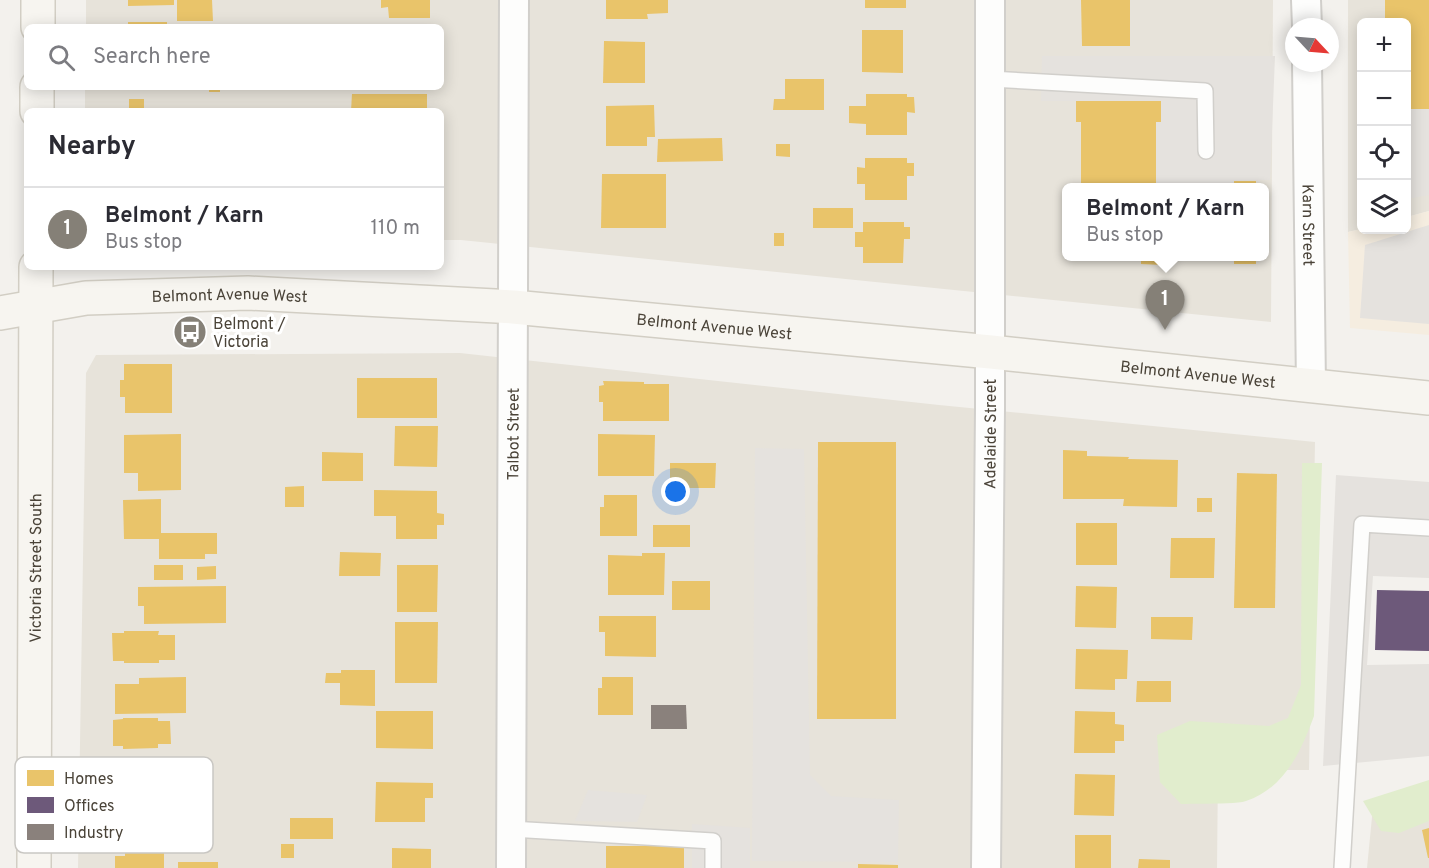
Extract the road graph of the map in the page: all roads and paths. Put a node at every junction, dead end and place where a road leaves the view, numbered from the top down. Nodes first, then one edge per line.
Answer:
1 (38, 0) edge
2 (514, 0) edge
3 (990, 0) edge
4 (1306, 0) edge
5 (1306, 18) edge
6 (38, 24) edge
7 (1307, 72) edge
8 (990, 79) junction
9 (38, 90) edge
10 (37, 108) edge
11 (1206, 151) dead end
12 (36, 270) edge
13 (36, 306) junction
14 (513, 307) junction
15 (0, 313) edge
16 (991, 352) junction
17 (1311, 386) junction
18 (1429, 398) edge
19 (1429, 528) edge
20 (34, 757) edge
21 (511, 829) junction
22 (34, 853) edge
23 (34, 868) edge
24 (511, 868) edge
25 (713, 868) edge
26 (986, 868) edge
27 (1342, 868) edge

1 - 6 street
2 - 14 street, Talbot Street
3 - 8 street, Adelaide Street
4 - 5 street
7 - 17 street, Karn Street
8 - 11 lane
8 - 16 street, Adelaide Street
9 - 10 street
12 - 13 street, Victoria Street South
13 - 14 street, Belmont Avenue West
13 - 15 street, Belmont Avenue West
13 - 20 street, Victoria Street South
14 - 16 street, Belmont Avenue West
14 - 21 street, Talbot Street
16 - 17 street, Belmont Avenue West
16 - 26 street, Adelaide Street
17 - 18 street, Belmont Avenue West
19 - 27 lane
21 - 24 street, Talbot Street
21 - 25 lane
22 - 23 street, Victoria Street South

